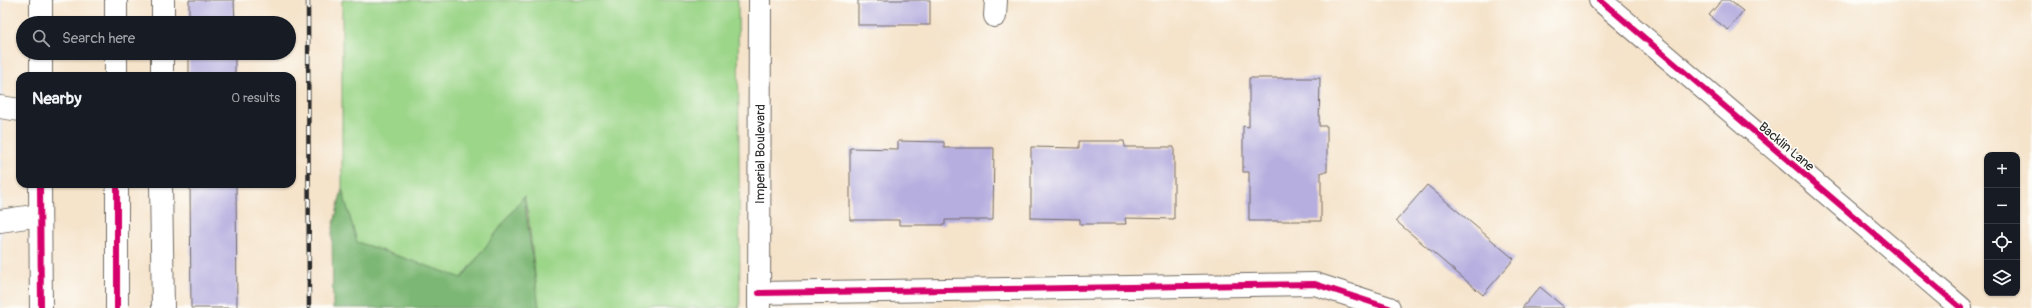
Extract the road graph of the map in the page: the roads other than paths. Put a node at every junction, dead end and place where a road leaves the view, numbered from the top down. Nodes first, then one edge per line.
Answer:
1 (41, 0) edge
2 (116, 0) edge
3 (163, 0) edge
4 (760, 0) edge
5 (1600, 0) edge
6 (41, 16) edge
7 (116, 16) edge
8 (163, 16) edge
9 (41, 60) edge
10 (116, 60) edge
11 (162, 60) edge
12 (40, 72) edge
13 (116, 72) edge
14 (162, 72) edge
15 (0, 107) edge
16 (16, 109) edge
17 (40, 188) edge
18 (117, 188) edge
19 (161, 188) edge
20 (40, 214) junction
21 (0, 221) edge
22 (759, 300) edge
23 (831, 300) edge
24 (41, 308) edge
25 (117, 308) edge
26 (163, 308) edge
27 (1389, 308) edge
28 (1961, 308) edge

1 - 6 street
2 - 7 street
3 - 8 street
4 - 22 street, Imperial Boulevard
5 - 28 street, Backlin Lane
9 - 12 street
10 - 13 street
11 - 14 street
15 - 16 street
17 - 20 street
18 - 25 street
19 - 26 street
20 - 21 street
20 - 24 street
22 - 23 street
23 - 27 street

